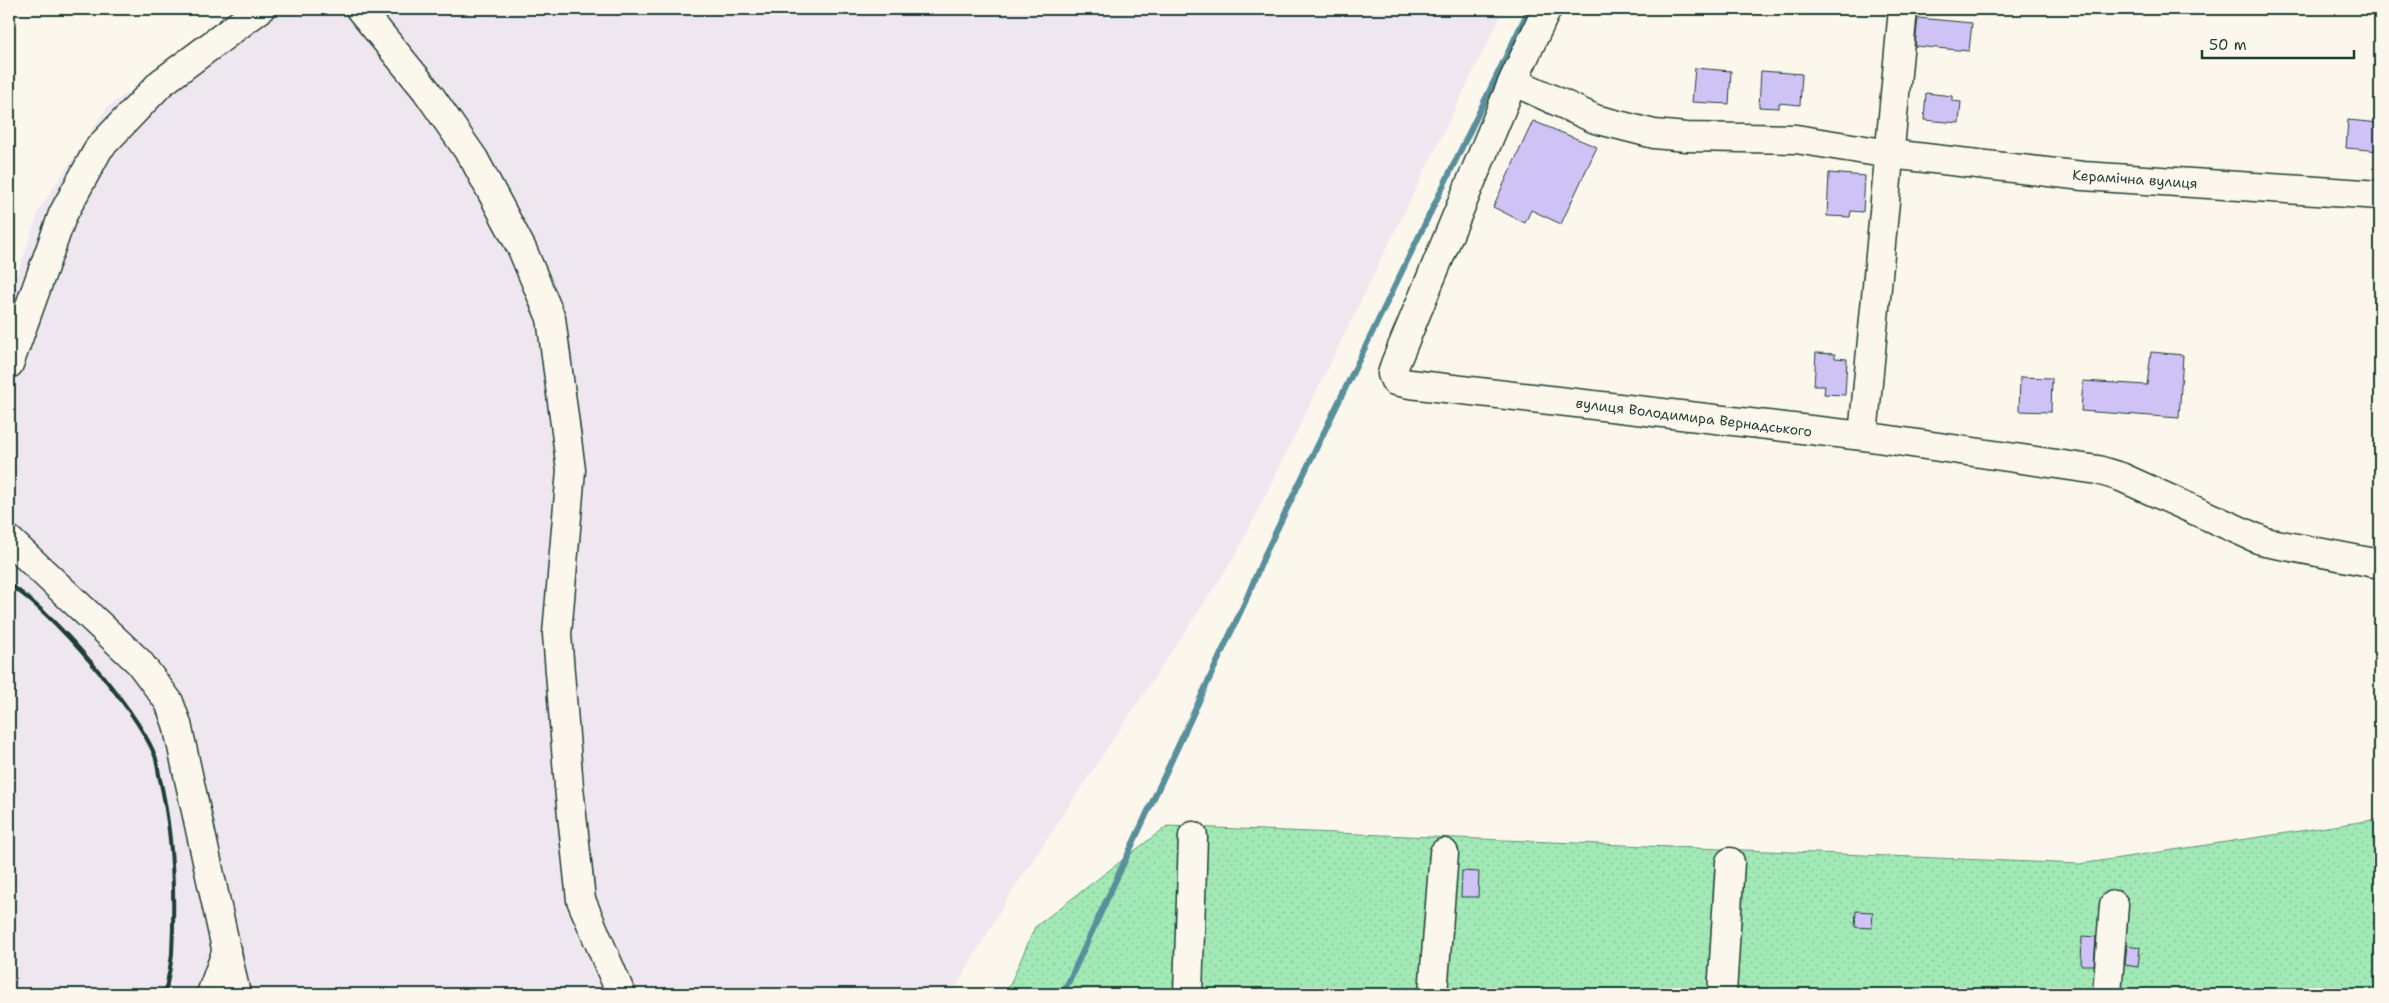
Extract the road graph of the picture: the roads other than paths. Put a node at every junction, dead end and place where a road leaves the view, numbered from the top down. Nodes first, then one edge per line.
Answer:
1 (260, 9) edge
2 (360, 9) edge
3 (1547, 9) edge
4 (1904, 9) edge
5 (1513, 81) junction
6 (1890, 154) junction
7 (2380, 195) edge
8 (9, 364) edge
9 (1863, 436) junction
10 (9, 540) edge
11 (2380, 564) edge
12 (1193, 836) dead end
13 (1444, 853) dead end
14 (1730, 862) dead end
15 (2114, 905) dead end
16 (227, 950) junction
17 (211, 994) edge
18 (236, 994) edge
19 (621, 994) edge
20 (1188, 994) edge
21 (1433, 994) edge
22 (1722, 994) edge
23 (2107, 994) edge

1 - 8 street
2 - 19 street
3 - 5 street, вулиця Володимира Вернадського
4 - 6 street
5 - 6 street, Керамічна вулиця
5 - 9 street, вулиця Володимира Вернадського
6 - 7 street, Керамічна вулиця
6 - 9 street
9 - 11 street, вулиця Володимира Вернадського
10 - 16 street
12 - 20 street
13 - 21 street
14 - 22 street
15 - 23 street
16 - 17 street
16 - 18 street

